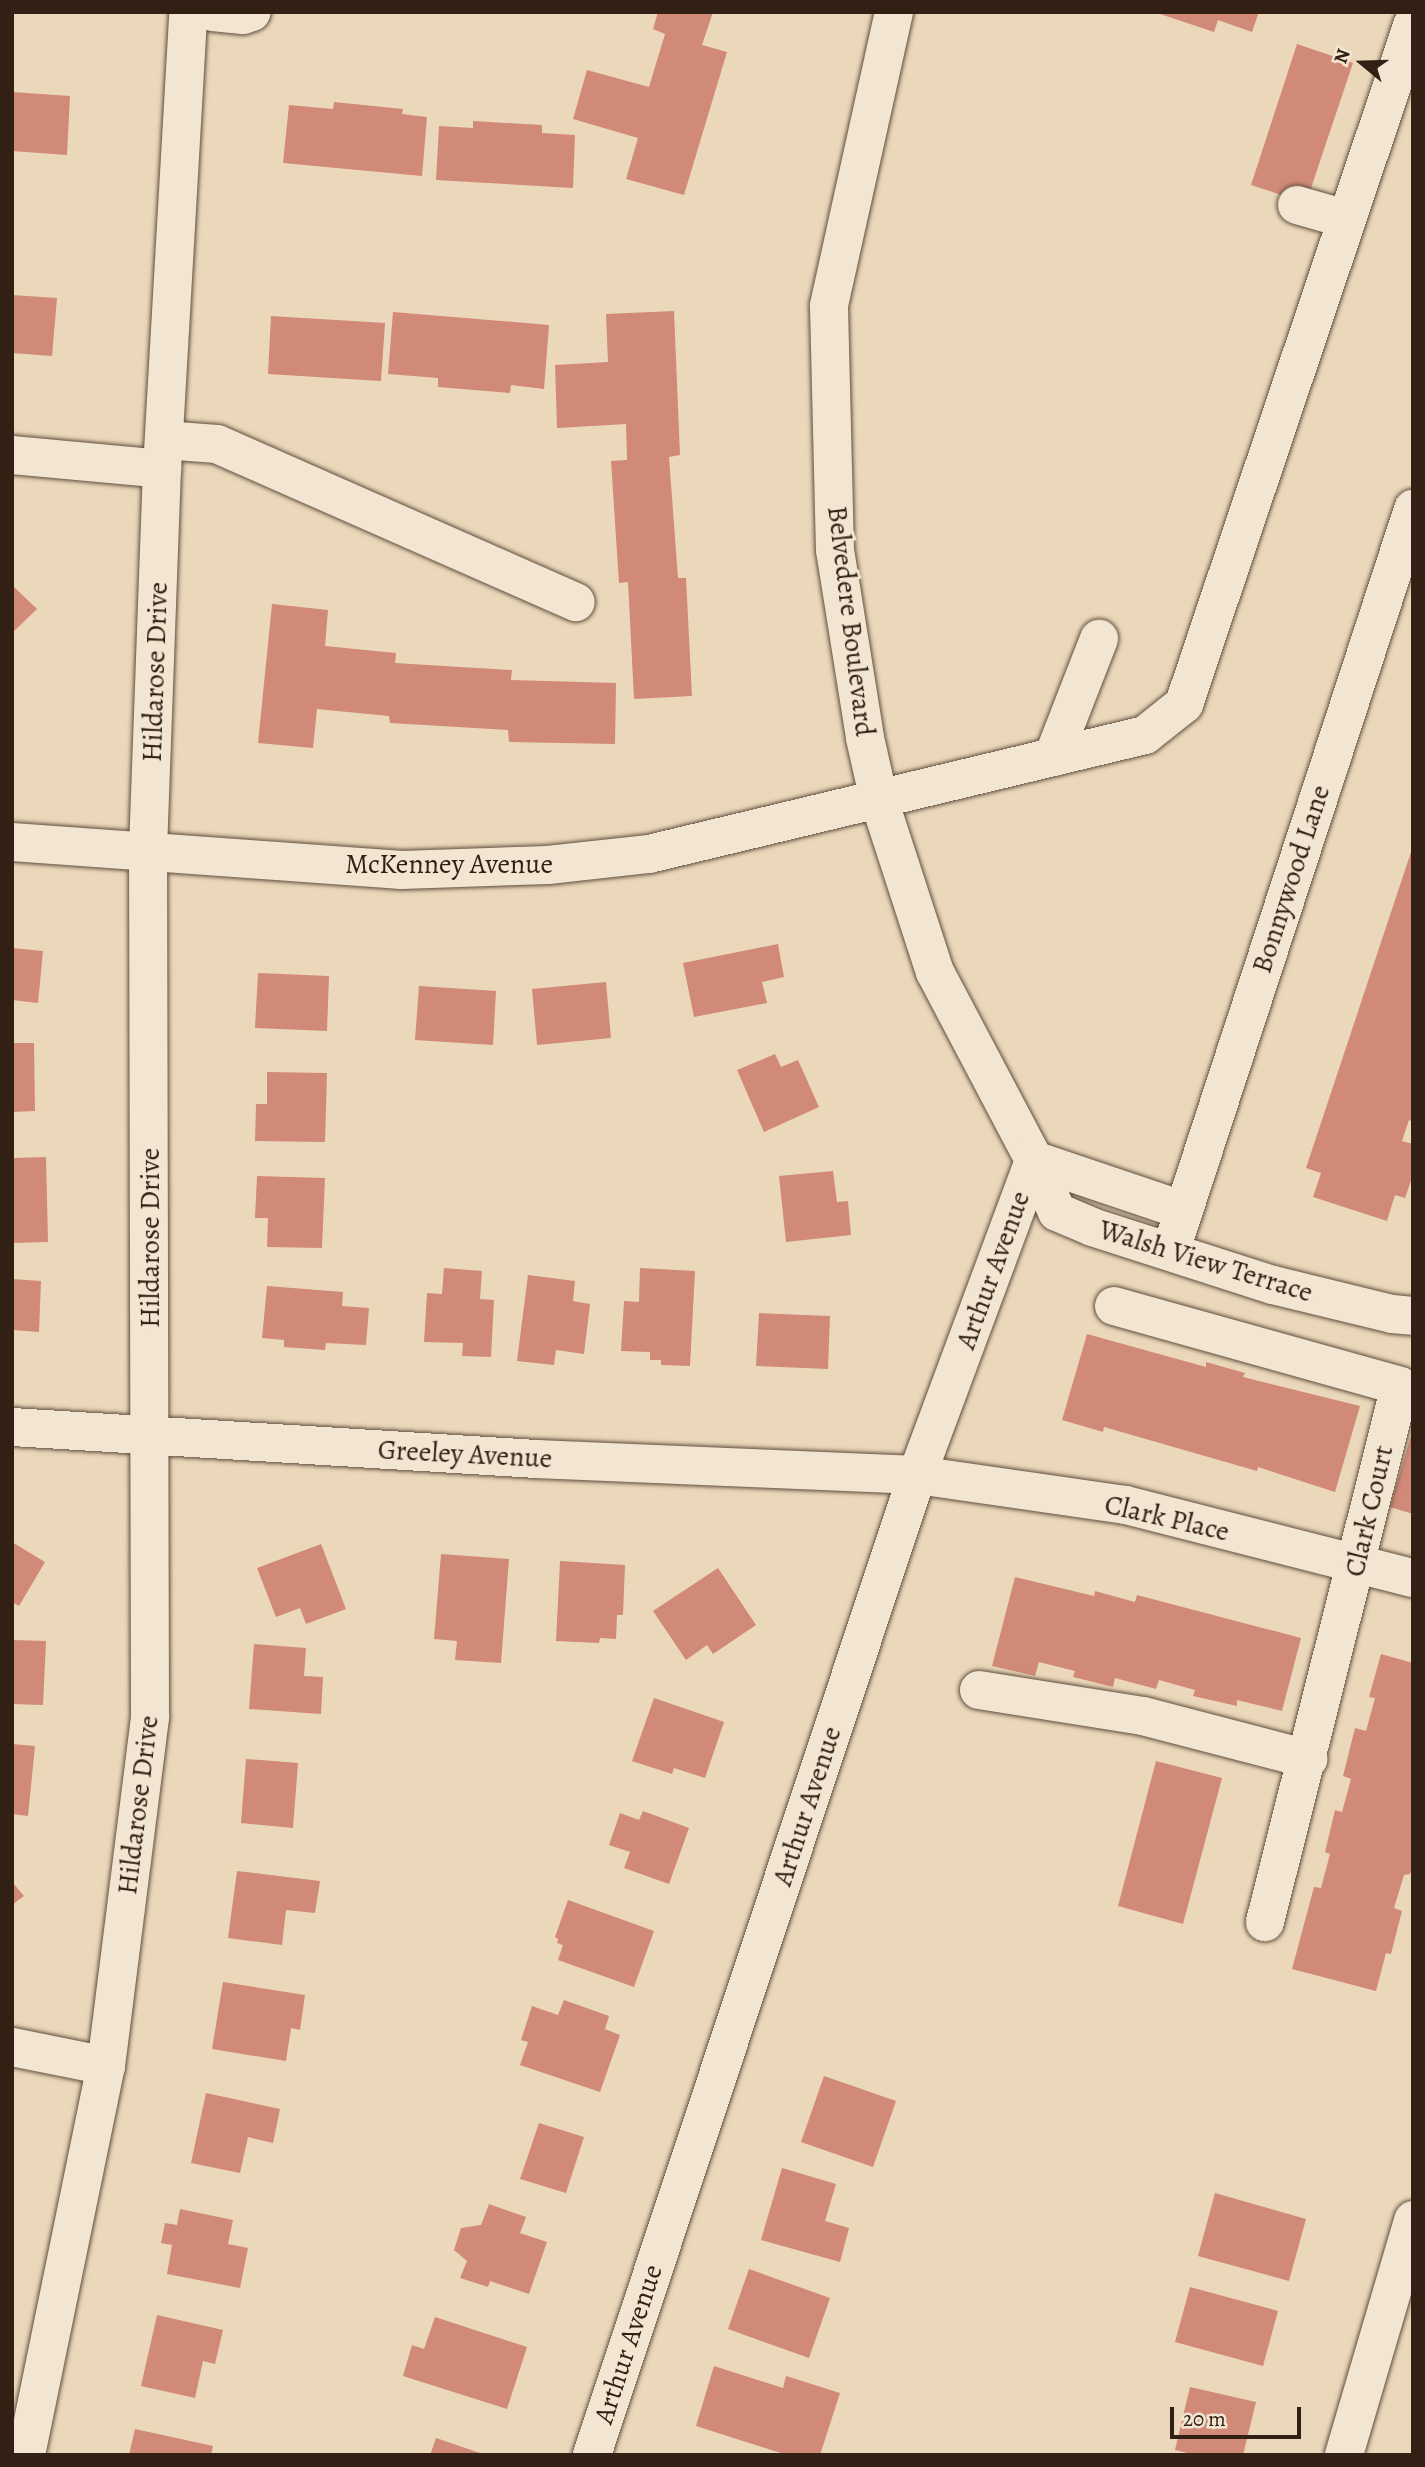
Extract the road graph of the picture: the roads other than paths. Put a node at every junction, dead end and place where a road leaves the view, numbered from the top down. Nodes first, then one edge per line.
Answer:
1 (188, 12) edge
2 (214, 12) edge
3 (252, 12) edge
4 (894, 12) edge
5 (1413, 23) edge
6 (1297, 205) dead end
7 (1346, 219) junction
8 (12, 455) edge
9 (163, 455) junction
10 (1413, 509) edge
11 (576, 602) dead end
12 (1100, 639) dead end
13 (1053, 757) junction
14 (879, 800) junction
15 (12, 842) edge
16 (148, 850) junction
17 (1034, 1160) junction
18 (1182, 1210) junction
19 (1171, 1250) junction
20 (1114, 1306) dead end
21 (1413, 1316) edge
22 (1406, 1388) edge
23 (12, 1427) edge
24 (151, 1435) junction
25 (917, 1475) junction
26 (1356, 1564) junction
27 (1413, 1578) edge
28 (979, 1689) dead end
29 (1308, 1759) junction
30 (1265, 1923) dead end
31 (12, 2047) edge
32 (106, 2066) junction
33 (1413, 2220) edge
34 (26, 2455) edge
35 (592, 2455) edge
36 (1344, 2455) edge

1 - 9 street, Hildarose Drive
2 - 3 street
4 - 14 street, Belvedere Boulevard
5 - 7 street, McKenney Avenue
6 - 7 street
7 - 13 street, McKenney Avenue
8 - 9 street
9 - 11 street
9 - 16 street, Hildarose Drive
10 - 18 street, Bonnywood Lane
12 - 13 street
13 - 14 street, McKenney Avenue
14 - 16 street, McKenney Avenue
14 - 17 street, Belvedere Boulevard
15 - 16 street, McKenney Avenue
16 - 24 street, Hildarose Drive
17 - 18 street
17 - 19 street, Walsh View Terrace
17 - 25 street, Arthur Avenue
18 - 19 street, Bonnywood Lane
19 - 21 street, Walsh View Terrace
20 - 22 street, Clark Court
22 - 26 street, Clark Court
23 - 24 street, Greeley Avenue
24 - 25 street, Greeley Avenue
24 - 32 street, Hildarose Drive
25 - 26 street, Clark Place
25 - 35 street, Arthur Avenue
26 - 27 street, Clark Place
26 - 29 street, Clark Court
28 - 29 street
29 - 30 street, Clark Court
31 - 32 street
32 - 34 street, Hildarose Drive
33 - 36 street

